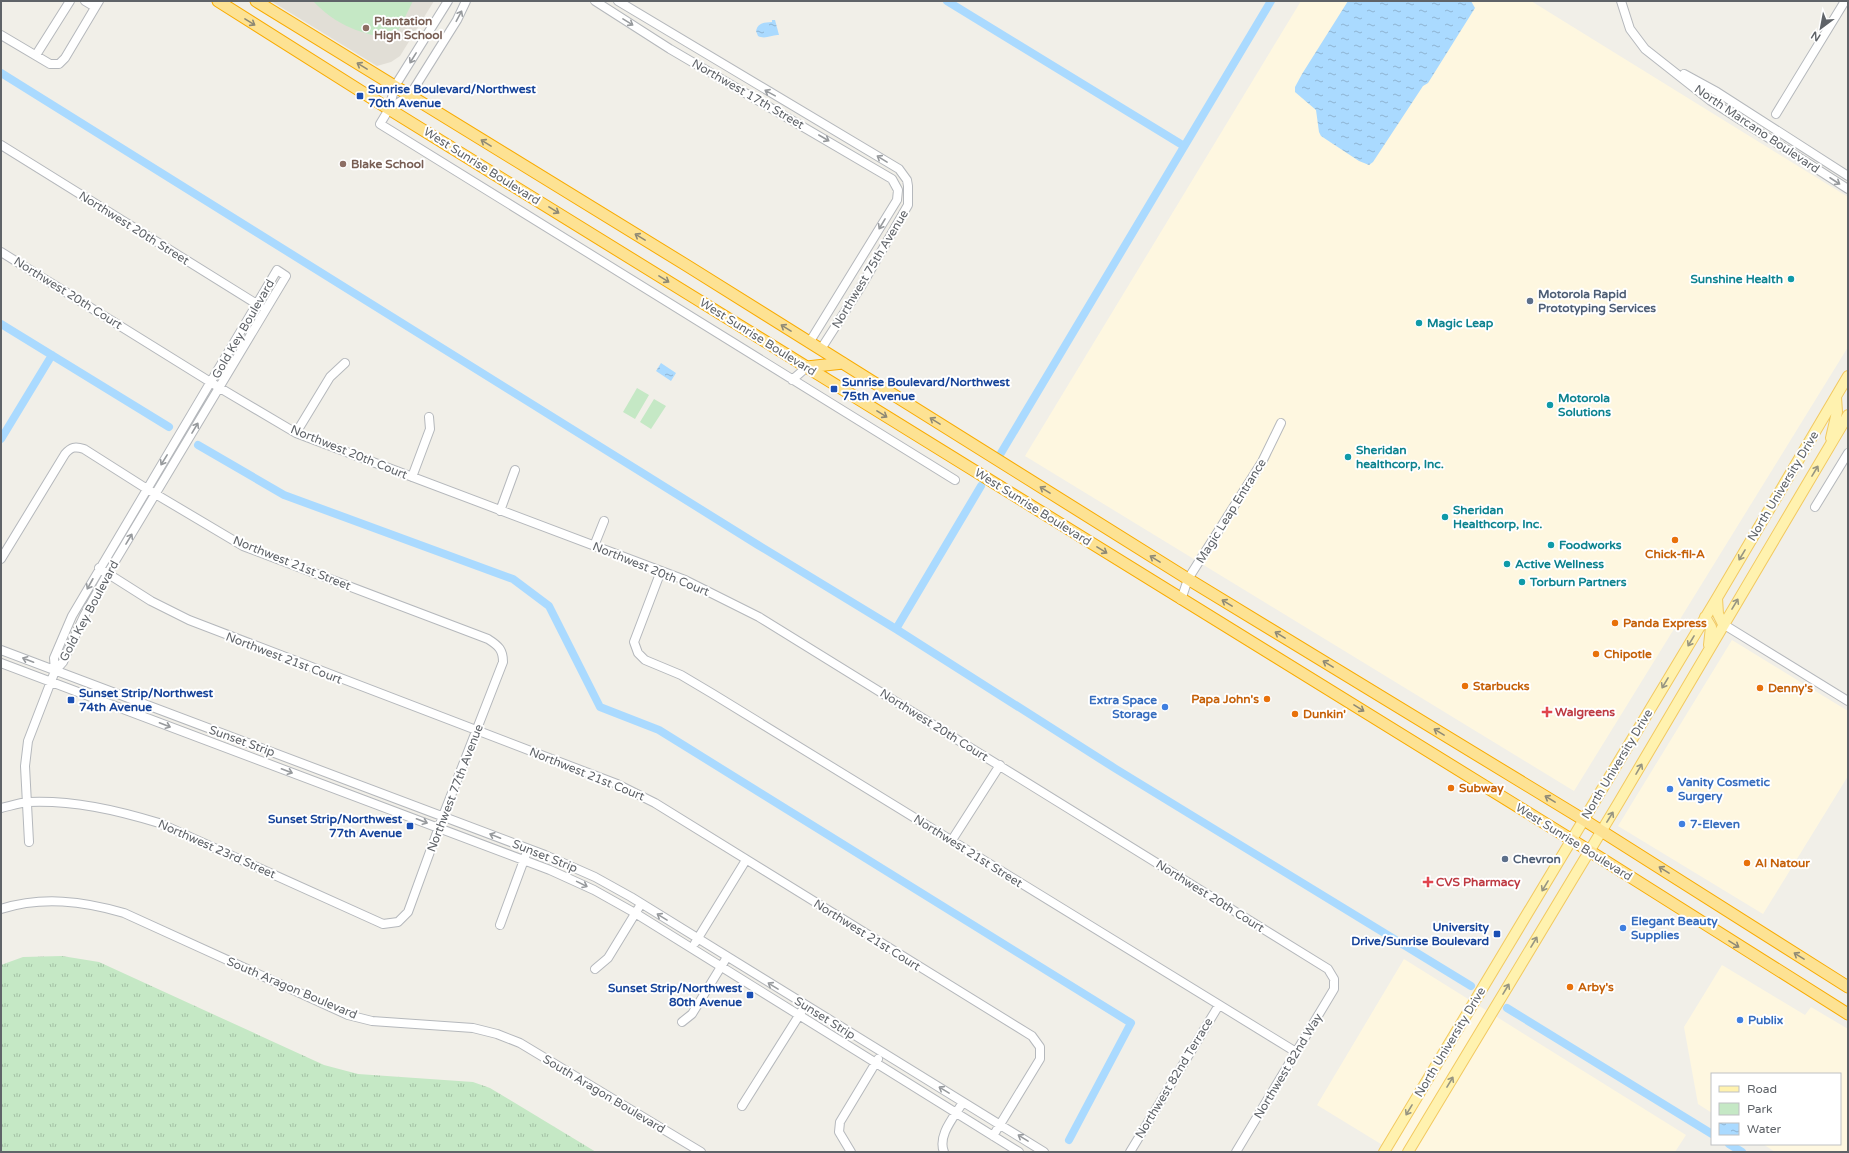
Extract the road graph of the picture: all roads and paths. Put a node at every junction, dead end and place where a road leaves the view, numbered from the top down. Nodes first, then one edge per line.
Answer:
1 (70, 1) edge
2 (85, 1) edge
3 (218, 1) edge
4 (256, 1) edge
5 (448, 1) edge
6 (466, 1) edge
7 (595, 1) edge
8 (618, 1) edge
9 (1621, 1) edge
10 (1845, 1) edge
11 (97, 4) edge
12 (1, 35) edge
13 (36, 55) junction
14 (1667, 66) junction
15 (395, 86) junction
16 (410, 95) junction
17 (389, 109) junction
18 (1776, 114) dead end
19 (1, 145) edge
20 (1848, 176) edge
21 (908, 186) joint
22 (1848, 189) edge
23 (898, 190) joint
24 (1, 252) edge
25 (257, 304) junction
26 (266, 310) junction
27 (810, 343) junction
28 (821, 350) junction
29 (345, 363) dead end
30 (843, 363) junction
31 (807, 367) junction
32 (1848, 376) edge
33 (792, 380) junction
34 (212, 382) junction
35 (220, 388) junction
36 (1836, 397) junction
37 (1848, 415) edge
38 (429, 417) dead end
39 (1282, 423) dead end
40 (296, 433) junction
41 (1831, 444) junction
42 (1848, 453) edge
43 (515, 470) dead end
44 (412, 477) junction
45 (955, 480) dead end
46 (147, 489) junction
47 (155, 494) junction
48 (1815, 507) dead end
49 (500, 511) junction
50 (604, 521) dead end
51 (594, 546) junction
52 (1, 559) edge
53 (99, 568) junction
54 (662, 572) junction
55 (108, 573) junction
56 (1188, 579) junction
57 (1717, 598) junction
58 (1181, 600) junction
59 (1705, 617) junction
60 (1723, 624) junction
61 (1, 650) edge
62 (1708, 650) junction
63 (503, 651) joint
64 (1, 663) edge
65 (55, 671) junction
66 (50, 682) junction
67 (1848, 701) edge
68 (477, 731) junction
69 (1000, 765) junction
70 (27, 802) junction
71 (1, 808) edge
72 (443, 816) junction
73 (1584, 820) junction
74 (440, 828) junction
75 (1601, 831) junction
76 (952, 840) junction
77 (1572, 840) junction
78 (29, 842) dead end
79 (528, 849) junction
80 (1589, 851) junction
81 (524, 860) junction
82 (746, 860) junction
83 (641, 904) junction
84 (1, 909) edge
85 (635, 913) junction
86 (398, 922) joint
87 (500, 925) dead end
88 (697, 939) junction
89 (691, 949) junction
90 (728, 957) junction
91 (721, 967) junction
92 (595, 969) dead end
93 (1334, 979) joint
94 (1848, 987) edge
95 (1218, 1005) junction
96 (805, 1006) junction
97 (1848, 1014) edge
98 (799, 1016) junction
99 (682, 1022) dead end
100 (1296, 1052) junction
101 (882, 1053) junction
102 (876, 1063) junction
103 (964, 1102) junction
104 (742, 1106) dead end
105 (956, 1113) junction
106 (1001, 1125) junction
107 (994, 1136) junction
108 (701, 1152) edge
109 (851, 1152) edge
110 (944, 1152) edge
111 (1019, 1152) edge
112 (1044, 1152) edge
113 (1130, 1152) edge
114 (1236, 1152) edge
115 (1384, 1152) edge
116 (1408, 1152) edge

1 - 13 street
2 - 11 street
3 -> 17 highway, West Sunrise Boulevard
15 -> 4 highway, West Sunrise Boulevard
5 -> 15 street
16 -> 6 street
7 -> 23 street, Northwest 17th Street
21 -> 8 street, Northwest 17th Street
9 - 14 street, North Marcano Boulevard
10 - 18 street
11 - 13 street
12 - 13 street
14 - 20 street, North Marcano Boulevard
14 -> 22 street, North Marcano Boulevard
15 - 16 highway, West Sunrise Boulevard
15 - 17 street
16 - 17 street
27 -> 16 highway, West Sunrise Boulevard
17 -> 31 highway, West Sunrise Boulevard
17 - 33 street
19 - 25 street, Northwest 20th Street
21 - 28 street, Northwest 75th Avenue
23 -> 27 street, Northwest 75th Avenue
24 - 34 street, Northwest 20th Court
25 - 26 street, Northwest 20th Street
25 - 26 street, Gold Key Boulevard
25 - 34 street, Gold Key Boulevard
26 - 35 street, Gold Key Boulevard
27 - 28 highway, West Sunrise Boulevard
28 - 30 highway, West Sunrise Boulevard
29 - 40 street
30 - 31 highway
56 -> 30 highway, West Sunrise Boulevard
31 - 33 street
31 -> 58 highway, West Sunrise Boulevard
32 - 36 main road, North University Drive
33 - 45 street
34 - 35 street, Northwest 20th Court
34 -> 46 street, Gold Key Boulevard
35 - 40 street, Northwest 20th Court
47 -> 35 street, Gold Key Boulevard
36 - 41 main road
36 -> 57 main road, North University Drive
37 - 41 main road, North University Drive
38 - 44 street
39 - 56 street, Magic Leap Entrance
40 - 44 street, Northwest 20th Court
60 -> 41 main road, North University Drive
42 - 48 street
43 - 49 street
44 - 49 street, Northwest 20th Court
46 - 47 street, Northwest 21st Street
46 - 52 street, Northwest 21st Street
46 - 53 street, Gold Key Boulevard
55 -> 47 street, Gold Key Boulevard
47 - 63 street, Northwest 21st Street
49 - 51 street, Northwest 20th Court
50 - 51 street
51 - 54 street, Northwest 20th Court
53 - 55 street, Northwest 21st Court
53 -> 65 street, Gold Key Boulevard
54 - 69 street, Northwest 20th Court
54 - 76 street, Northwest 21st Street
55 - 65 street, Gold Key Boulevard
55 - 68 street, Northwest 21st Court
56 - 58 street, Magic Leap Entrance
73 -> 56 highway, West Sunrise Boulevard
57 - 59 main road, North University Drive
57 - 60 main road
58 -> 77 highway, West Sunrise Boulevard
59 - 62 main road
59 -> 73 main road, North University Drive
60 - 62 main road, North University Drive
60 - 67 street
65 -> 61 street, Sunset Strip
75 -> 62 main road, North University Drive
63 - 68 street, Northwest 77th Avenue
64 - 66 street, Sunset Strip
65 - 66 street, Gold Key Boulevard
65 - 72 street, Sunset Strip
66 - 70 street, Gold Key Boulevard
66 -> 74 street, Sunset Strip
68 - 72 street, Northwest 77th Avenue
68 - 82 street, Northwest 21st Court
69 - 76 street
69 - 93 street, Northwest 20th Court
70 - 71 street, Northwest 23rd Street
70 - 78 street, Gold Key Boulevard
70 - 86 street, Northwest 23rd Street
72 - 74 street, Northwest 77th Avenue
79 -> 72 street, Sunset Strip
73 - 75 highway, West Sunrise Boulevard
73 - 77 main road, North University Drive
74 - 81 street, Sunset Strip
74 - 86 street, Northwest 77th Avenue
75 - 80 main road, North University Drive
94 -> 75 highway, West Sunrise Boulevard
76 - 95 street, Northwest 21st Street
77 - 80 highway, West Sunrise Boulevard
77 -> 115 main road, North University Drive
79 - 81 street
79 - 83 street, Sunset Strip
80 -> 97 highway, West Sunrise Boulevard
116 -> 80 main road, North University Drive
81 -> 85 street, Sunset Strip
81 - 87 street
82 - 88 street
82 - 106 street, Northwest 21st Court
83 - 85 street
88 -> 83 street, Sunset Strip
84 - 108 street, South Aragon Boulevard
85 - 89 street, Sunset Strip
85 - 92 street
88 - 89 street
88 - 90 street, Sunset Strip
89 - 91 street, Sunset Strip
90 - 91 street
96 -> 90 street, Sunset Strip
91 - 98 street, Sunset Strip
91 - 99 street
93 - 100 street, Northwest 82nd Way
95 - 100 street, Northwest 21st Street
95 - 113 street, Northwest 82nd Terrace
96 - 98 street
96 - 101 street, Sunset Strip
98 - 102 street, Sunset Strip
98 - 104 street
100 - 114 street, Northwest 82nd Way
101 - 102 street
103 -> 101 street, Sunset Strip
102 - 105 street, Sunset Strip
102 - 109 street
103 - 105 street
103 - 106 street, Sunset Strip
105 - 107 street, Sunset Strip
105 - 110 street
106 - 107 street
112 -> 106 street, Sunset Strip
107 - 111 street, Sunset Strip

